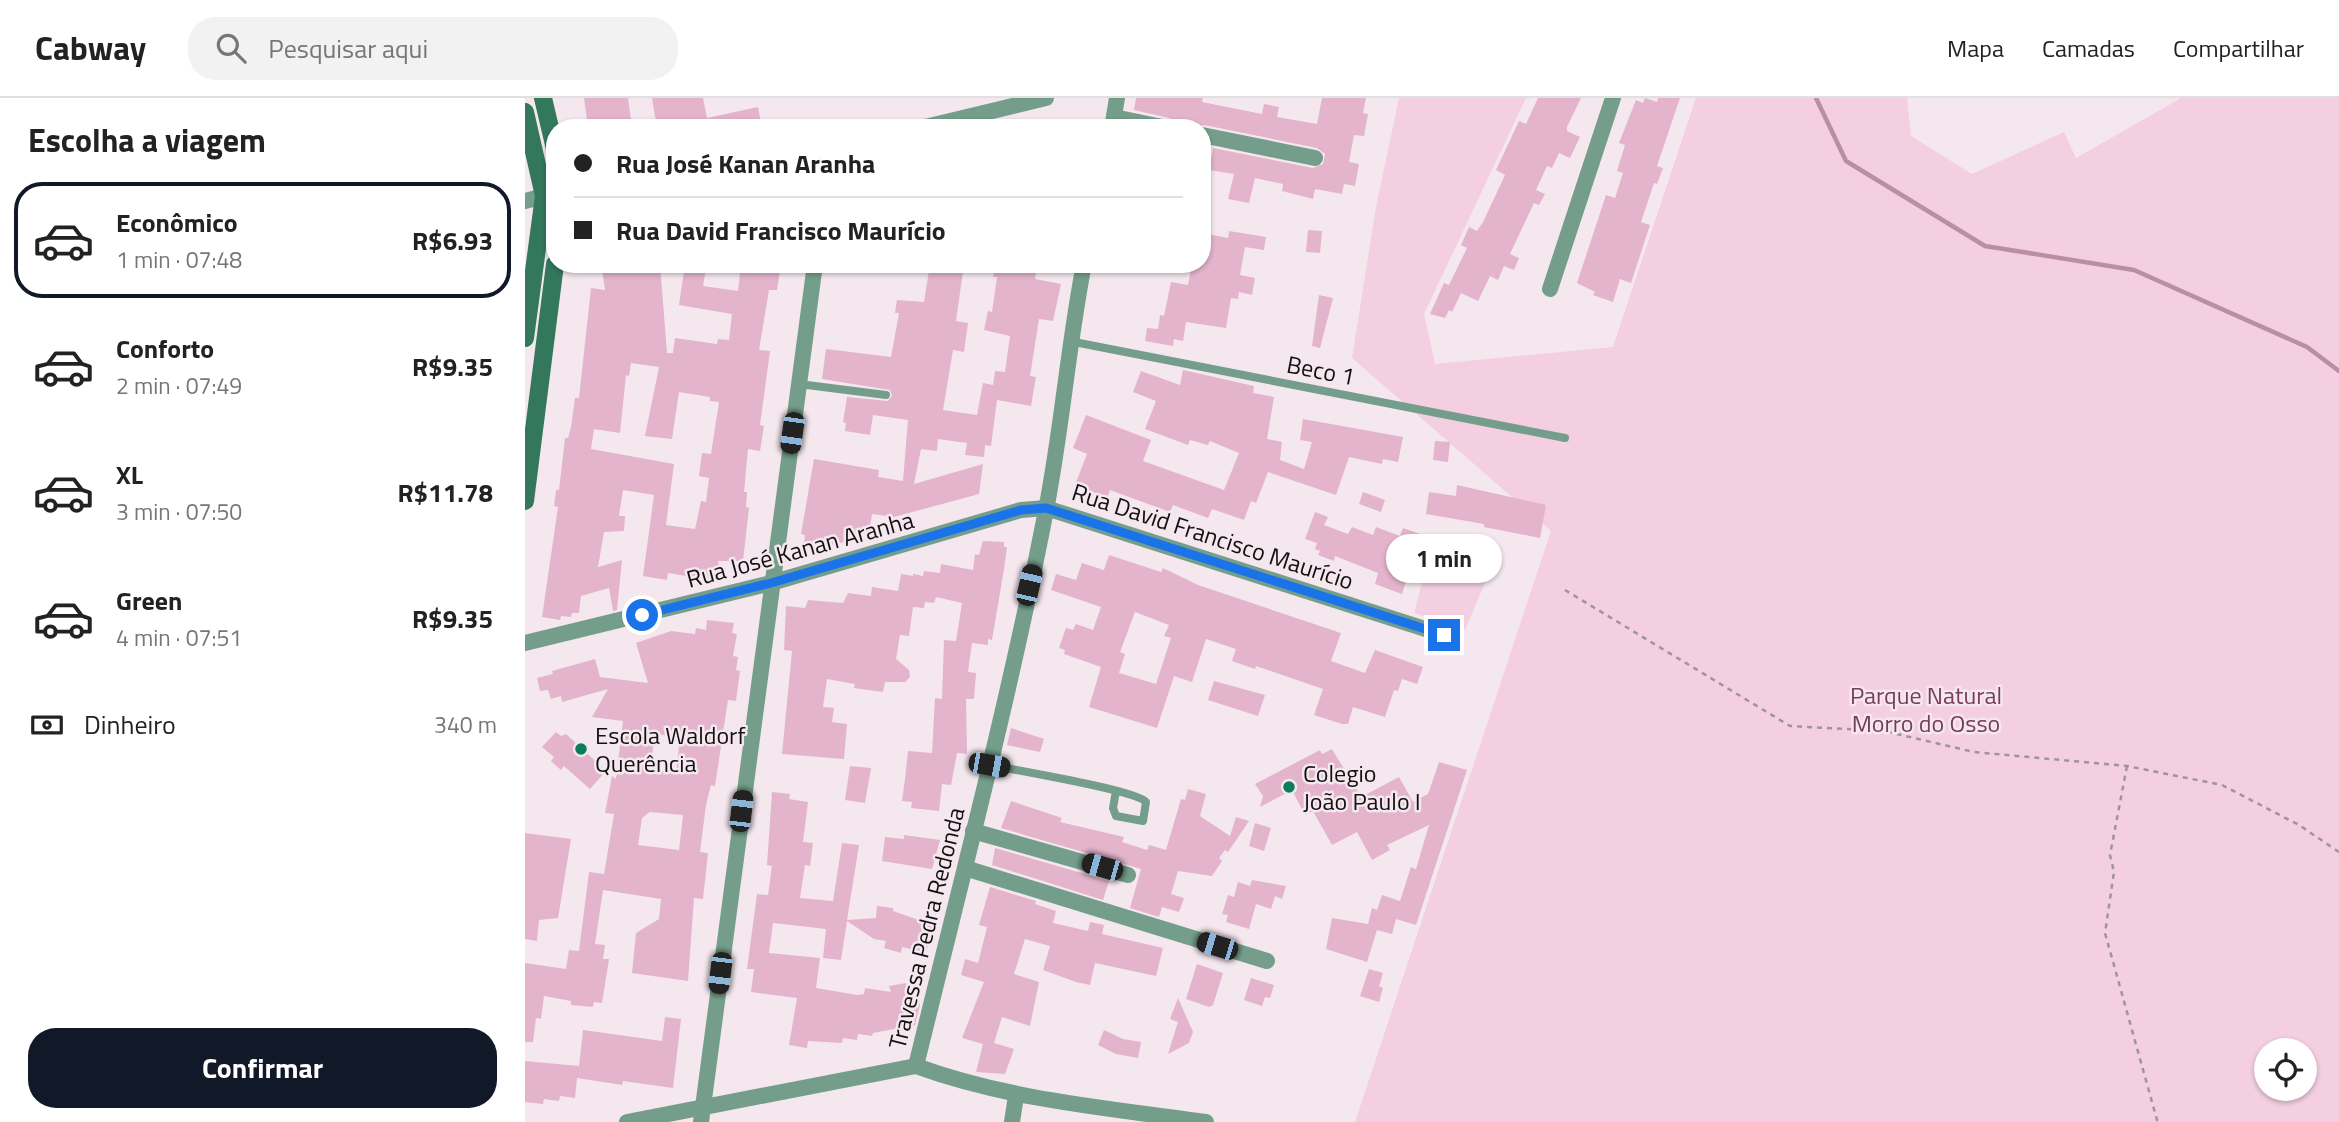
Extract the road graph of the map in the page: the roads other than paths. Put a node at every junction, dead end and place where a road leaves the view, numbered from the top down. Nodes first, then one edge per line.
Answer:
1 (543, 98) edge
2 (1046, 98) edge
3 (1117, 98) edge
4 (1613, 98) edge
5 (525, 112) edge
6 (548, 119) edge
7 (958, 119) edge
8 (1114, 119) edge
9 (1211, 137) edge
10 (1315, 158) dead end
11 (546, 184) edge
12 (546, 195) edge
13 (525, 201) edge
14 (546, 212) edge
15 (554, 273) edge
16 (814, 273) edge
17 (1082, 273) edge
18 (1551, 289) dead end
19 (525, 338) edge
20 (1069, 341) junction
21 (799, 384) junction
22 (885, 395) dead end
23 (530, 424) edge
24 (1565, 438) dead end
25 (525, 501) edge
26 (1046, 508) junction
27 (771, 583) junction
28 (1444, 635) dead end
29 (525, 643) edge
30 (989, 765) junction
31 (1117, 791) junction
32 (973, 831) junction
33 (965, 868) junction
34 (1128, 875) dead end
35 (1267, 961) dead end
36 (916, 1066) junction
37 (1016, 1096) junction
38 (702, 1115) edge
39 (627, 1122) edge
40 (1012, 1122) edge
41 (1206, 1122) edge

1 - 6 street
2 - 7 street
3 - 8 street
4 - 18 street
5 - 11 street
9 - 10 street
12 - 13 street
14 - 19 street
15 - 23 street
16 - 21 street
17 - 20 street, Travessa Pedra Redonda
20 - 24 lane, Beco 1
20 - 26 street, Travessa Pedra Redonda
21 - 22 lane
21 - 27 street
23 - 25 street
26 - 27 street, Rua José Kanan Aranha
26 - 28 street, Rua David Francisco Maurício
26 - 30 street, Travessa Pedra Redonda
27 - 29 street, Rua José Kanan Aranha
27 - 38 street
30 - 31 lane
30 - 32 street, Travessa Pedra Redonda
31 - 31 lane
32 - 33 street, Travessa Pedra Redonda
32 - 34 street
33 - 35 street
33 - 36 street, Travessa Pedra Redonda
36 - 37 street
36 - 38 street
37 - 40 street
37 - 41 street
38 - 39 street

